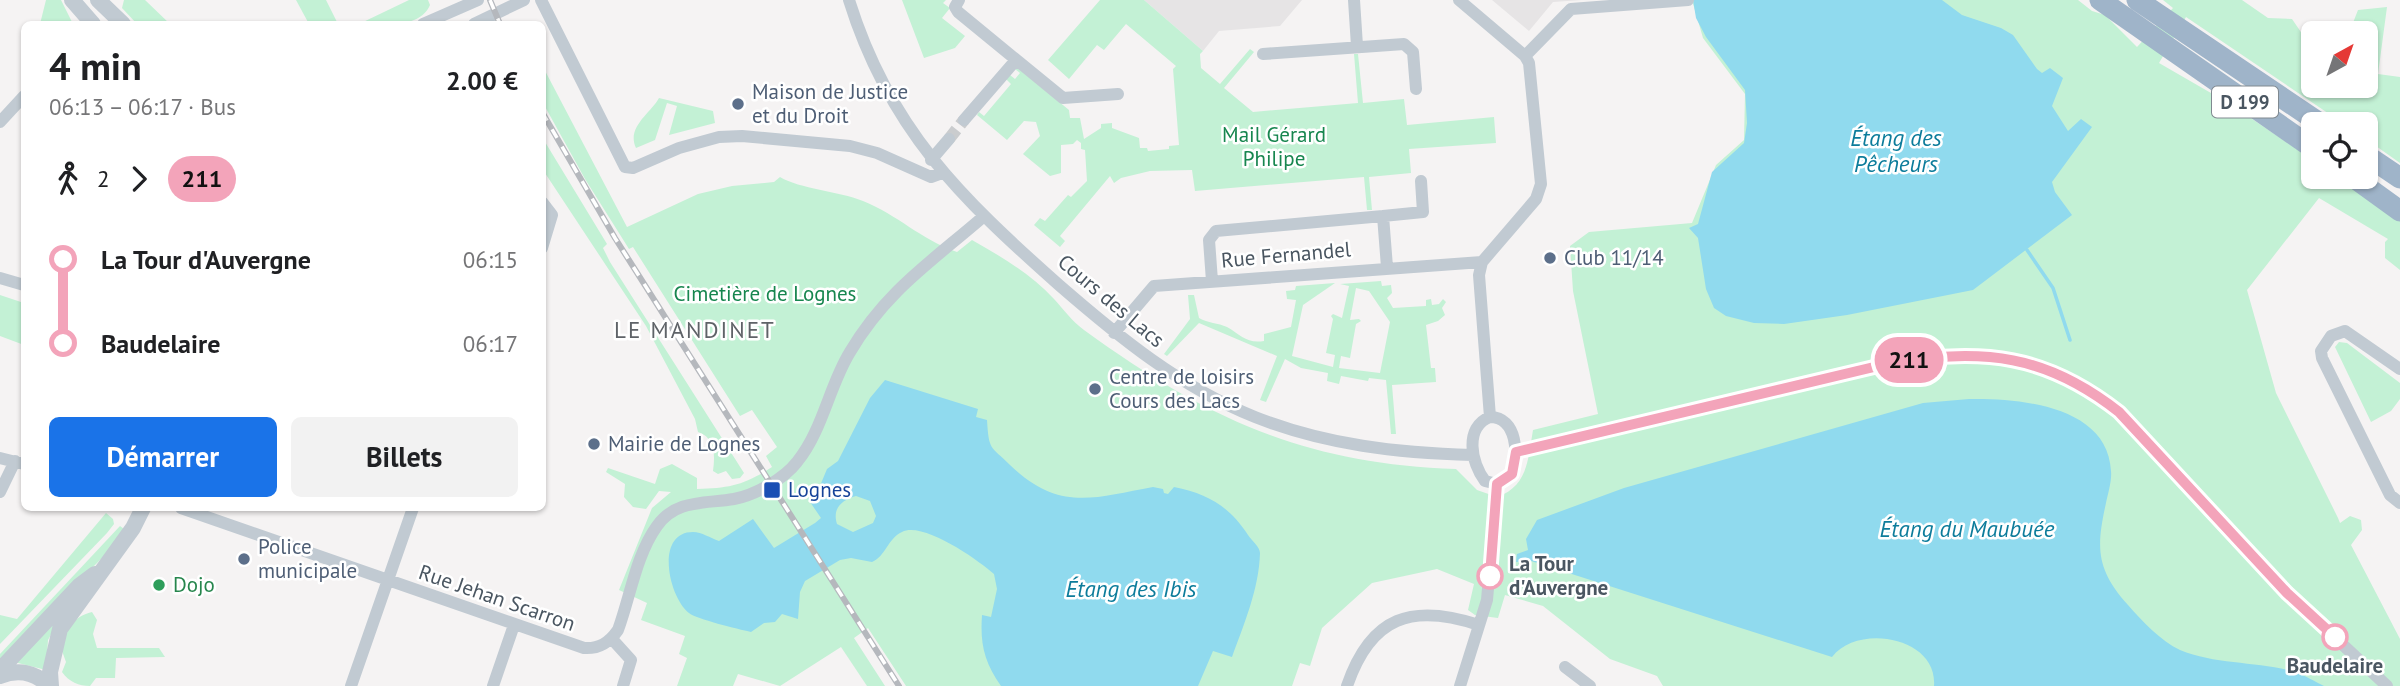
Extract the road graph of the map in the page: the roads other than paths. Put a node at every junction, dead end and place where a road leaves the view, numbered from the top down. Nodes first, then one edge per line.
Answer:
1 (72, 0) edge
2 (524, 0) edge
3 (541, 0) edge
4 (849, 0) edge
5 (959, 0) edge
6 (1354, 0) edge
7 (1459, 0) edge
8 (1688, 0) edge
9 (2100, 0) edge
10 (2137, 0) edge
11 (476, 1) edge
12 (103, 5) edge
13 (90, 21) edge
14 (95, 21) edge
15 (119, 21) edge
16 (440, 21) edge
17 (482, 21) edge
18 (1357, 46) junction
19 (1263, 54) dead end
20 (1525, 56) junction
21 (1016, 60) junction
22 (1416, 89) dead end
23 (1118, 94) dead end
24 (21, 99) edge
25 (2302, 112) edge
26 (964, 120) tunnel mouth
27 (0, 122) edge
28 (949, 139) tunnel mouth
29 (2301, 140) edge
30 (932, 160) junction
31 (2378, 163) edge
32 (942, 173) junction
33 (2400, 178) edge
34 (1420, 181) dead end
35 (2370, 189) edge
36 (546, 207) edge
37 (2400, 211) edge
38 (983, 216) junction
39 (1382, 216) junction
40 (546, 235) edge
41 (1482, 262) junction
42 (1387, 267) junction
43 (0, 278) edge
44 (1212, 281) junction
45 (21, 284) edge
46 (1114, 333) junction
47 (2400, 369) edge
48 (1490, 417) junction
49 (1516, 452) junction
50 (1473, 455) junction
51 (0, 458) edge
52 (19, 462) edge
53 (1497, 484) junction
54 (0, 492) edge
55 (2400, 503) edge
56 (142, 511) edge
57 (189, 511) edge
58 (412, 511) edge
59 (102, 569) junction
60 (387, 581) junction
61 (514, 625) junction
62 (1479, 625) junction
63 (612, 639) junction
64 (1565, 667) dead end
65 (0, 670) edge
66 (0, 676) edge
67 (50, 686) edge
68 (351, 686) edge
69 (493, 686) edge
70 (623, 686) edge
71 (1347, 686) edge
72 (1460, 686) edge
73 (1590, 686) edge
74 (2387, 686) edge

1 - 13 street
2 - 17 street
3 - 32 street
4 - 30 street, Cours des Lacs
5 - 21 street
6 - 18 street
7 - 20 street
8 - 20 street
9 - 29 highway, D 199
10 - 25 highway, D 199
11 - 16 street
12 - 14 street
12 - 15 street
18 - 19 street
18 - 22 street
20 - 41 street
21 - 23 street
21 - 26 street
24 - 27 street
28 - 30 street
30 - 32 street, Cours des Lacs
31 - 33 highway
32 - 38 street, Cours des Lacs
34 - 39 street
35 - 37 highway
36 - 40 street
38 - 46 street, Cours des Lacs
38 - 63 street
39 - 42 street
39 - 44 street
41 - 42 street, Rue Fernandel
41 - 48 street
42 - 44 street, Rue Fernandel
43 - 45 street
44 - 46 street, Rue Fernandel
46 - 50 street, Cours des Lacs
47 - 55 street
48 - 49 street
48 - 50 street
49 - 53 street
49 - 74 street
50 - 53 street
51 - 52 street
52 - 54 street
53 - 62 street
56 - 59 street
57 - 60 street
58 - 60 street
59 - 65 street
59 - 67 street
60 - 61 street, Rue Jehan Scarron
60 - 68 street, Rue Jehan Scarron
61 - 63 street, Rue Jehan Scarron
61 - 69 street
62 - 71 street
62 - 72 street
63 - 70 street
64 - 73 street
66 - 67 street

